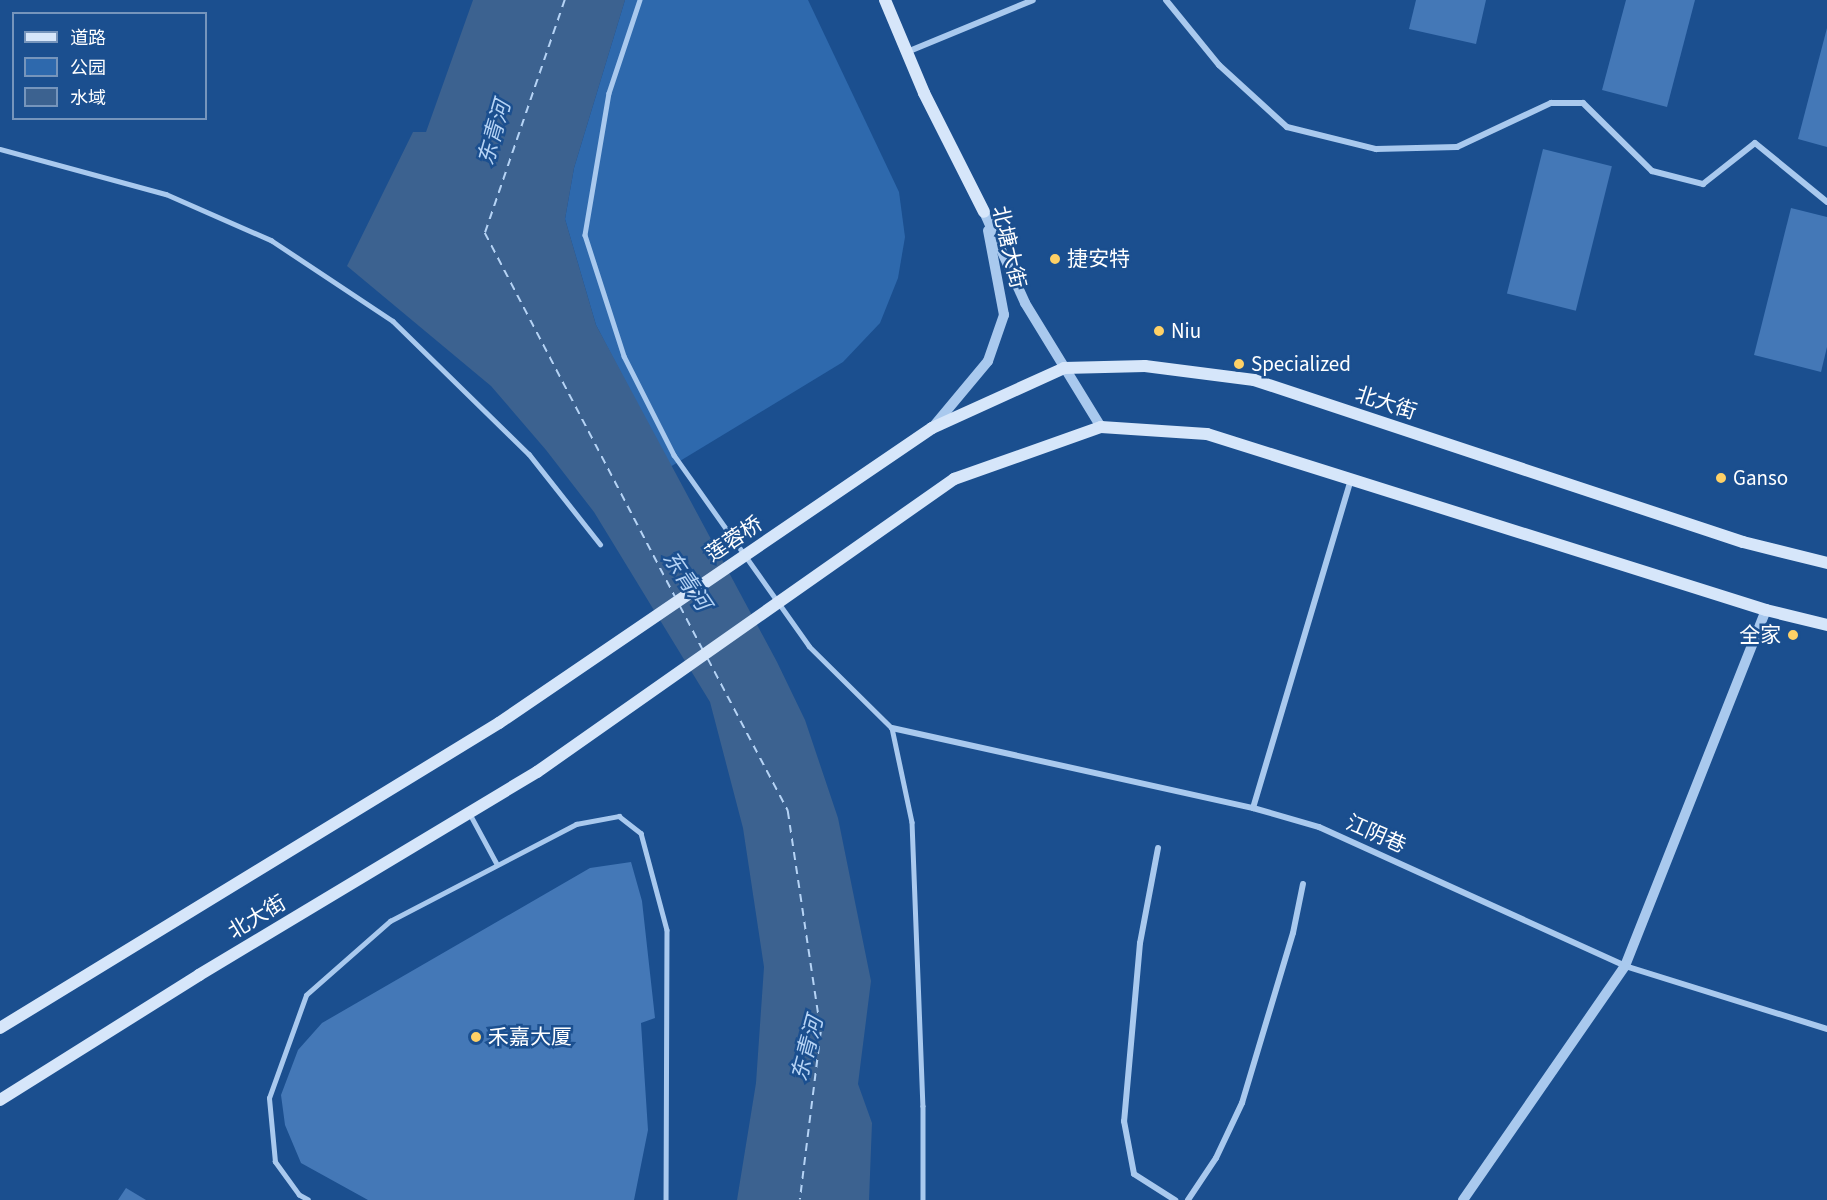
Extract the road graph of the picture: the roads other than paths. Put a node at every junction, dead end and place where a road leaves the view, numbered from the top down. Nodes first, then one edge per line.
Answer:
1 (640, 0) edge
2 (885, 0) edge
3 (1033, 0) edge
4 (1166, 0) edge
5 (907, 52) junction
6 (0, 149) edge
7 (1827, 202) edge
8 (984, 212) junction
9 (1064, 368) junction
10 (1101, 427) junction
11 (932, 428) junction
12 (1352, 476) junction
13 (600, 544) dead end
14 (1827, 563) edge
15 (1766, 610) junction
16 (1827, 625) edge
17 (499, 723) joint
18 (892, 728) junction
19 (1253, 808) junction
20 (469, 813) junction
21 (1158, 848) dead end
22 (497, 864) junction
23 (1303, 884) dead end
24 (1625, 966) junction
25 (0, 1028) edge
26 (1827, 1029) edge
27 (0, 1100) edge
28 (308, 1200) edge
29 (666, 1200) edge
30 (923, 1200) edge
31 (1175, 1200) edge
32 (1188, 1200) edge
33 (1463, 1200) edge

1 - 18 lane
2 - 5 main road, 北塘大街
3 - 5 street
4 - 7 street
5 - 8 main road, 北塘大街
6 - 13 lane
8 - 9 street
8 - 11 street, 北塘大街
9 - 10 street
9 - 11 main road, 北大街
9 - 14 main road, 北大街
10 - 12 main road
10 - 20 main road, 北大街, bridge
11 - 17 main road, 莲蓉桥, bridge
12 - 15 main road
12 - 19 street
15 - 16 main road
15 - 24 street
17 - 25 main road, 北大街
18 - 19 street, 江阴巷
18 - 30 lane
19 - 24 street, 江阴巷
20 - 22 lane
20 - 27 main road, 北大街
21 - 31 street
22 - 28 lane
22 - 29 lane
23 - 32 street
24 - 26 street, 江阴巷
24 - 33 street

